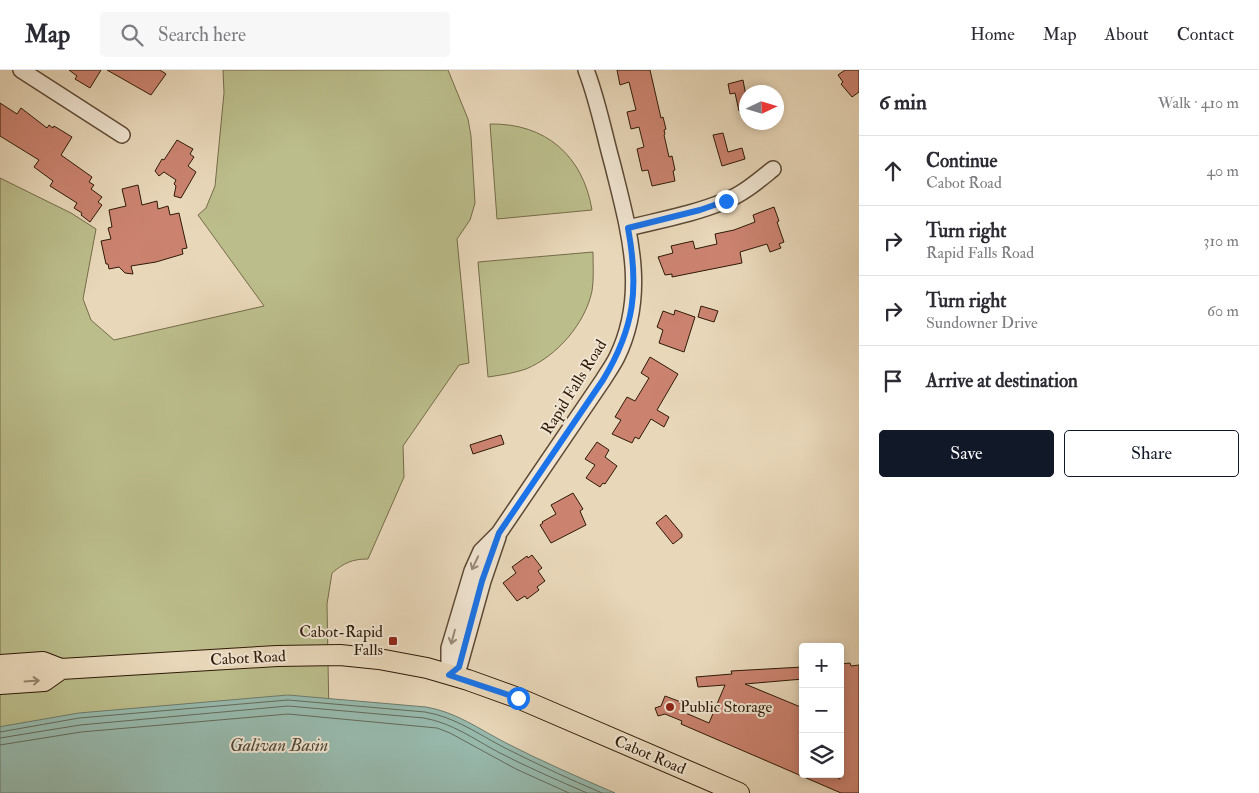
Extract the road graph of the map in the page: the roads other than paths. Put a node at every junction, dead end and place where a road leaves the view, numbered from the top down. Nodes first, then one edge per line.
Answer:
1 (21, 70) edge
2 (586, 70) edge
3 (122, 134) dead end
4 (773, 169) dead end
5 (628, 228) junction
6 (0, 664) edge
7 (61, 669) junction
8 (449, 675) junction
9 (0, 684) edge
10 (739, 793) edge

1 - 3 street
2 - 5 street, Rapid Falls Road
4 - 5 street
5 - 8 street, Rapid Falls Road
6 - 7 main road, Cabot Road
7 - 8 main road, Cabot Road
9 -> 7 main road, Cabot Road
8 - 10 main road, Cabot Road

